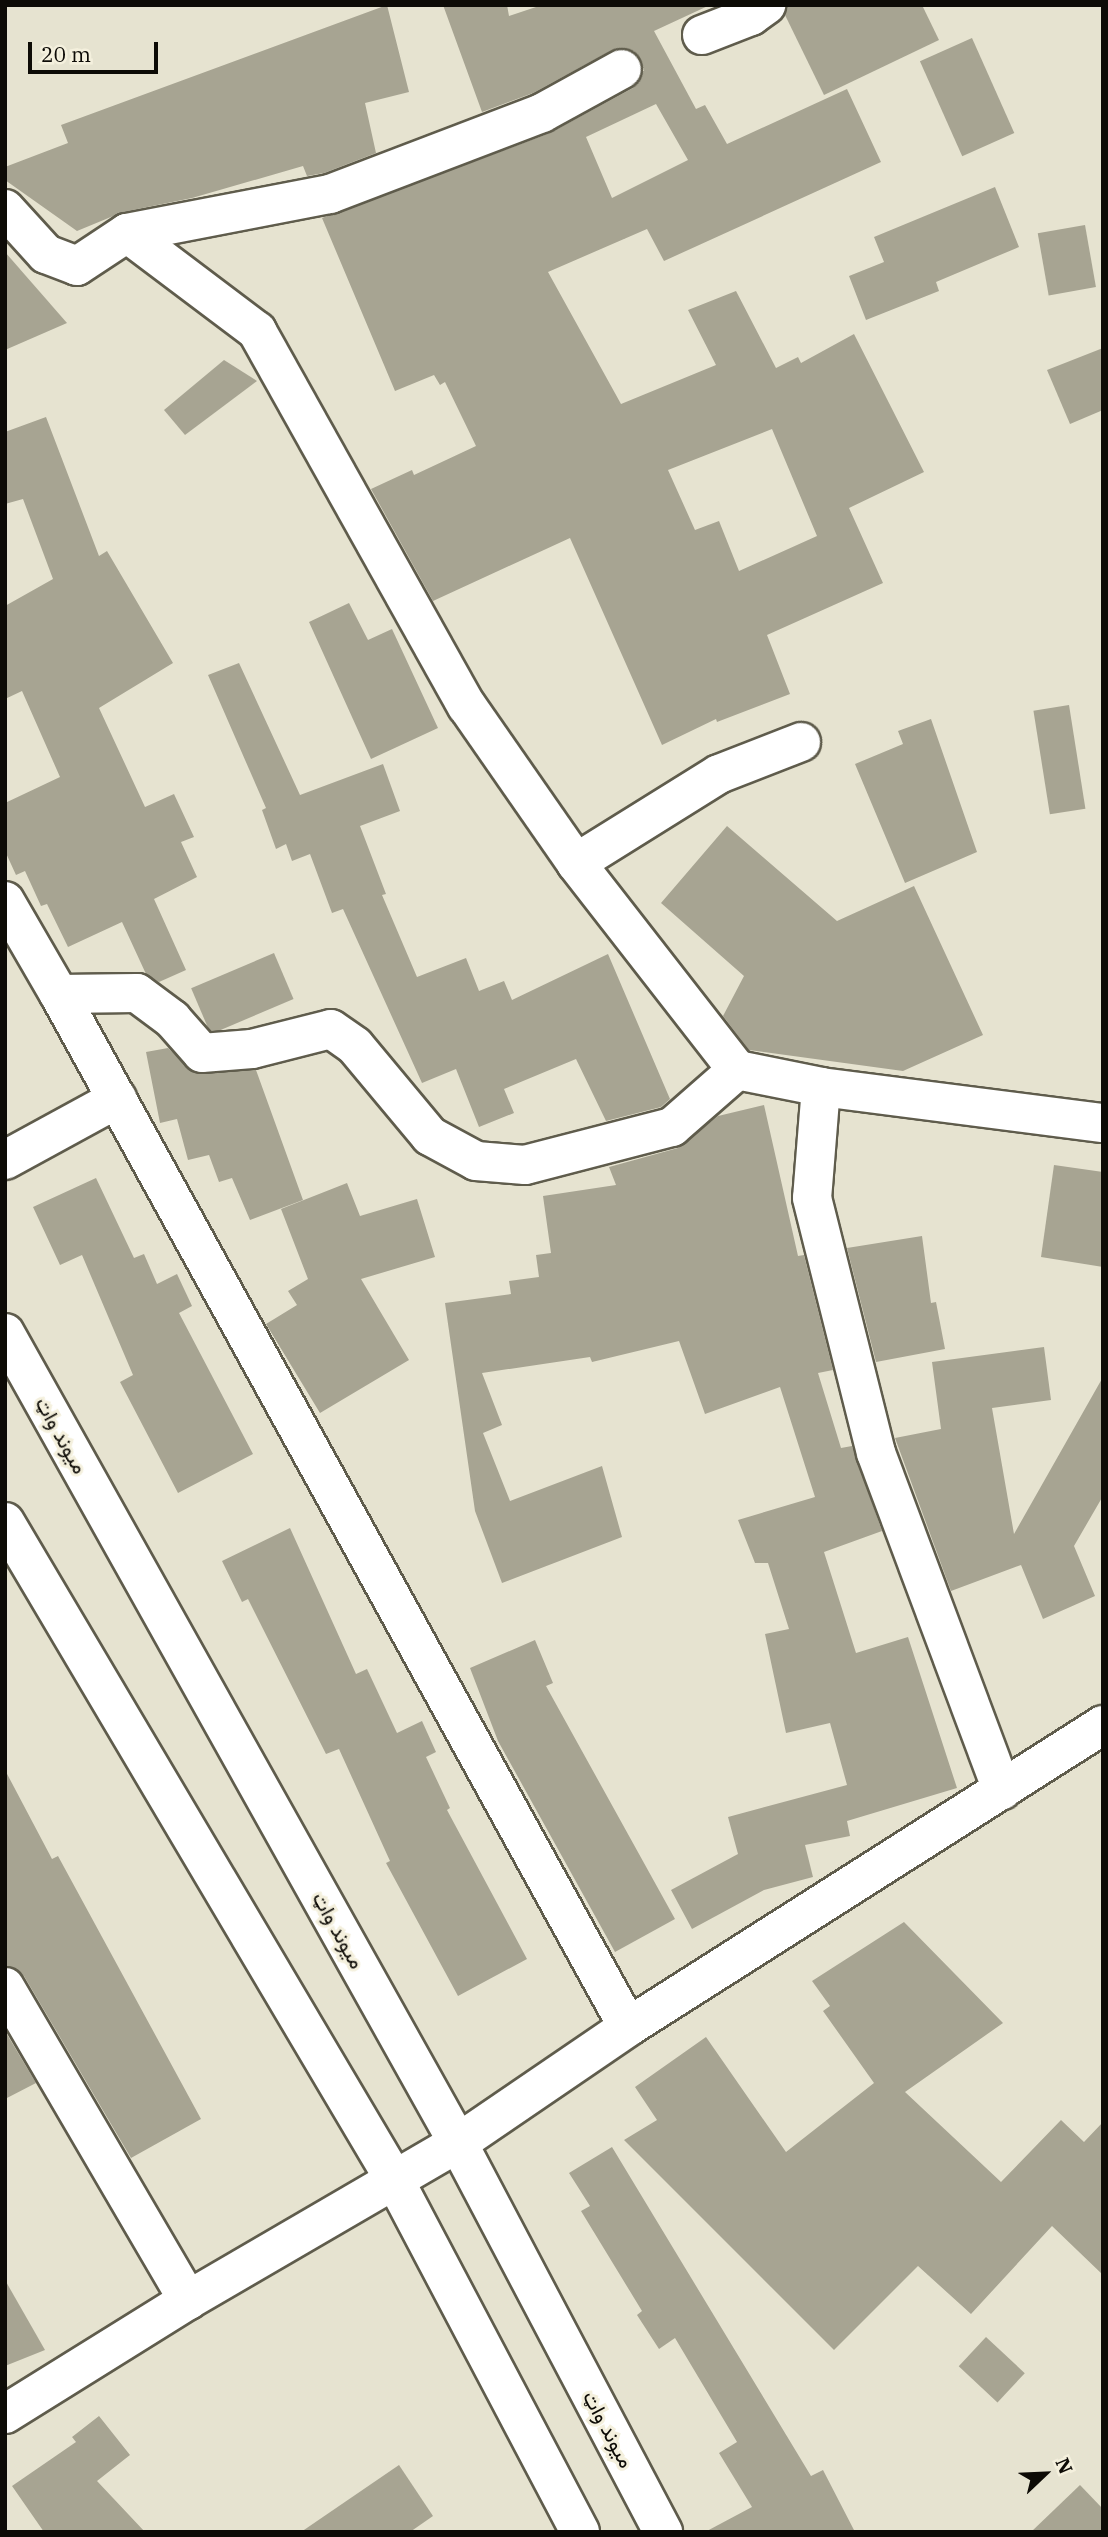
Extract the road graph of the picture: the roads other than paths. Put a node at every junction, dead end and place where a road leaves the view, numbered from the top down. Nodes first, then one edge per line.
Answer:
1 (766, 5) edge
2 (702, 35) dead end
3 (622, 69) dead end
4 (5, 209) edge
5 (127, 233) junction
6 (801, 742) dead end
7 (576, 863) junction
8 (5, 901) edge
9 (59, 994) junction
10 (737, 1070) junction
11 (821, 1087) junction
12 (117, 1099) junction
13 (1103, 1123) edge
14 (5, 1160) edge
15 (5, 1333) edge
16 (5, 1522) edge
17 (1103, 1725) edge
18 (1002, 1790) junction
19 (5, 1987) edge
20 (628, 2027) junction
21 (458, 2143) junction
22 (394, 2179) junction
23 (188, 2300) junction
24 (5, 2414) edge
25 (580, 2532) edge
26 (663, 2532) edge

1 - 2 street
3 - 5 street
4 - 5 street
5 - 7 street
6 - 7 street
7 - 10 street
8 - 9 street
9 - 10 street
9 - 12 street
10 - 11 street
11 - 13 street
11 - 18 street
12 - 14 street
12 - 20 street
15 - 21 street, میوند واټ
16 - 22 street
17 - 18 street
18 - 20 street
19 - 23 street
20 - 21 street
21 - 22 street
21 - 26 street, میوند واټ
22 - 23 street
22 - 25 street
23 - 24 street

